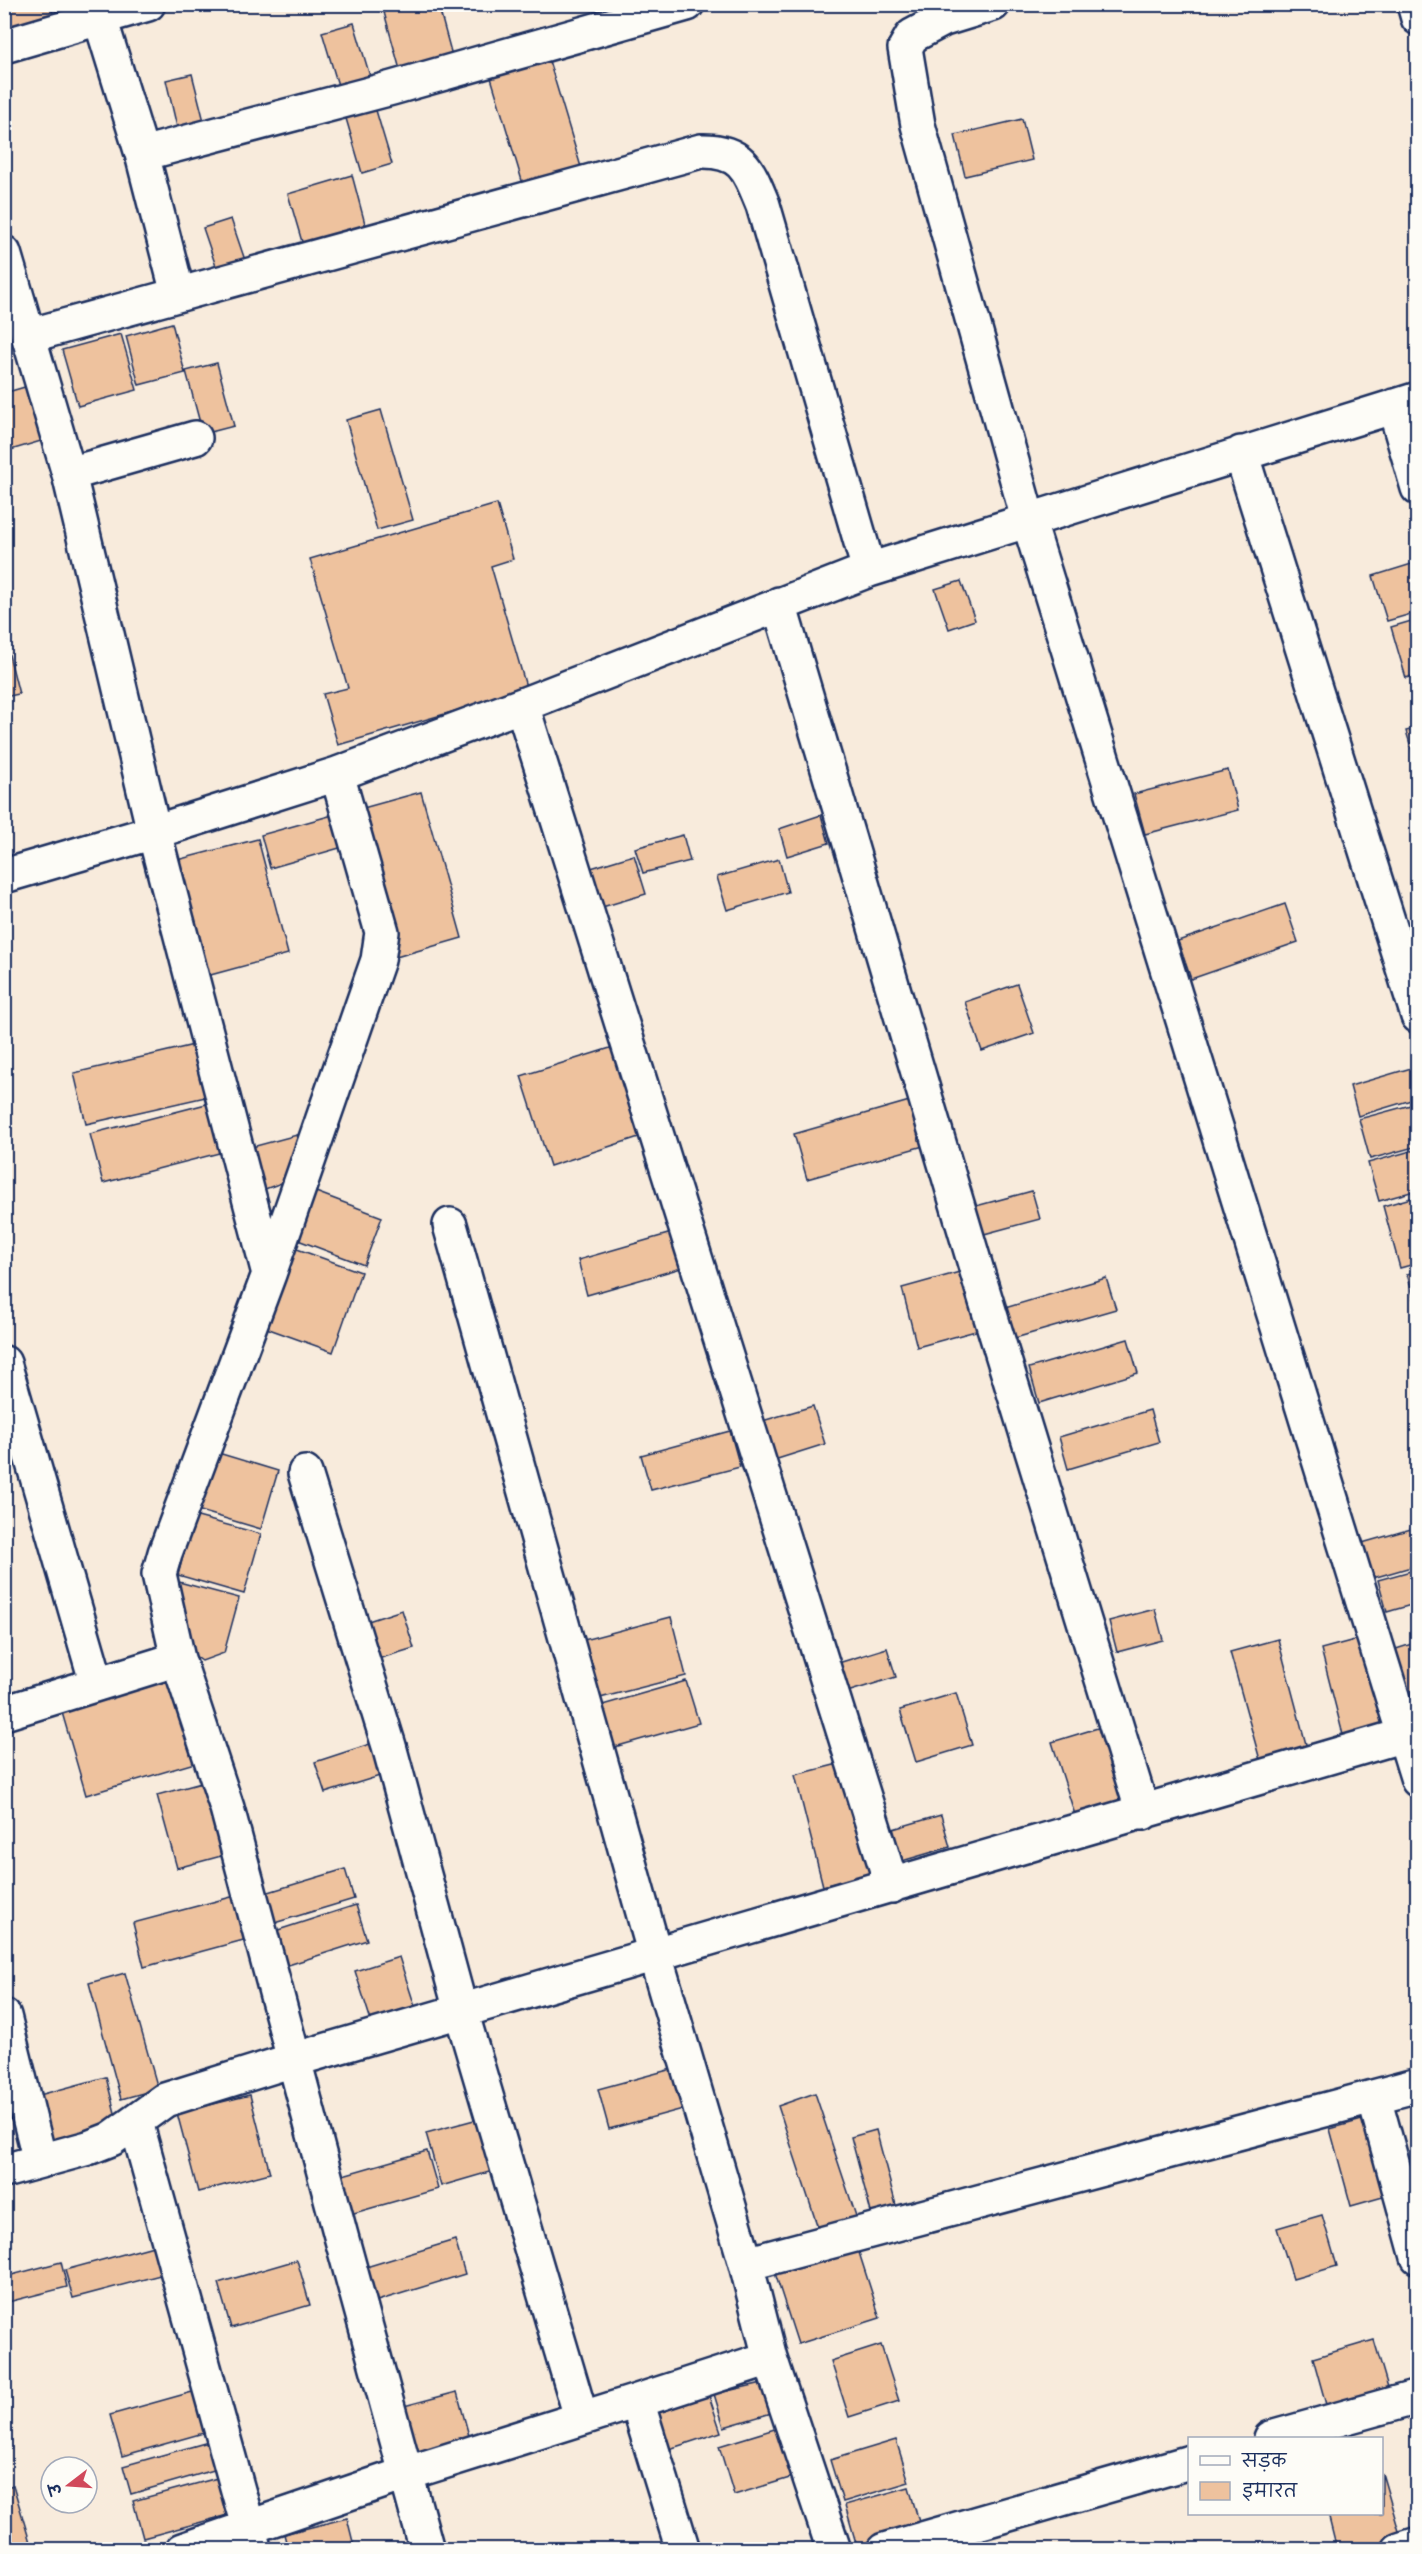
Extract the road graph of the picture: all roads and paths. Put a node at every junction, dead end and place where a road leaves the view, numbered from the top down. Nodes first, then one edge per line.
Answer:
1 (147, 4) edge
2 (687, 4) edge
3 (993, 4) edge
4 (1414, 4) edge
5 (100, 18) junction
6 (1418, 18) edge
7 (4, 46) edge
8 (142, 154) junction
9 (4, 253) edge
10 (178, 294) junction
11 (11, 297) edge
12 (28, 336) junction
13 (1406, 403) edge
14 (195, 438) dead end
15 (1240, 453) junction
16 (69, 474) junction
17 (1418, 488) edge
18 (1028, 519) junction
19 (869, 570) junction
20 (779, 604) junction
21 (522, 705) junction
22 (336, 774) junction
23 (154, 832) junction
24 (4, 876) edge
25 (1418, 1016) edge
26 (450, 1225) dead end
27 (268, 1274) junction
28 (4, 1363) edge
29 (305, 1473) dead end
30 (178, 1659) junction
31 (97, 1684) junction
32 (4, 1713) edge
33 (1411, 1733) edge
34 (1418, 1780) edge
35 (1143, 1813) junction
36 (892, 1886) junction
37 (655, 1955) junction
38 (461, 2012) junction
39 (4, 2016) edge
40 (293, 2060) junction
41 (1418, 2085) edge
42 (1374, 2097) junction
43 (136, 2122) junction
44 (39, 2161) junction
45 (4, 2171) edge
46 (1418, 2257) edge
47 (746, 2265) junction
48 (770, 2358) junction
49 (1418, 2397) edge
50 (638, 2401) junction
51 (581, 2417) junction
52 (1278, 2437) edge
53 (1188, 2463) edge
54 (405, 2474) junction
55 (251, 2539) edge
56 (1418, 2544) edge
57 (182, 2550) edge
58 (427, 2550) edge
59 (683, 2550) edge
60 (834, 2550) edge
61 (884, 2550) edge
62 (1399, 2550) edge

1 - 5 street
2 - 8 street
3 - 18 street
4 - 6 street
5 - 7 street
5 - 8 street
8 - 10 street
9 - 11 street
10 - 12 street
10 - 19 street
11 - 12 street
12 - 16 street
13 - 15 street
13 - 17 street
14 - 16 street
15 - 18 street
15 - 25 street
16 - 23 street
18 - 19 street
18 - 33 street
19 - 20 street
20 - 21 street
20 - 35 street
21 - 22 street
21 - 36 street
22 - 23 street
22 - 27 street
23 - 24 street
23 - 27 street
26 - 37 street
27 - 30 street
28 - 31 street
29 - 38 street
30 - 31 street
30 - 40 street
31 - 32 street
33 - 34 street
33 - 35 street
35 - 36 street
36 - 37 street
37 - 38 street
37 - 47 street
38 - 40 street
38 - 51 street
39 - 44 street
40 - 43 street
40 - 54 street
41 - 42 street
42 - 46 street
42 - 47 street
43 - 44 street
43 - 55 street
44 - 45 street
47 - 48 street
48 - 50 street
48 - 60 street
49 - 52 street
50 - 51 street
50 - 59 street
51 - 54 street
53 - 61 street
54 - 55 street
54 - 58 street
55 - 57 street
56 - 62 street

